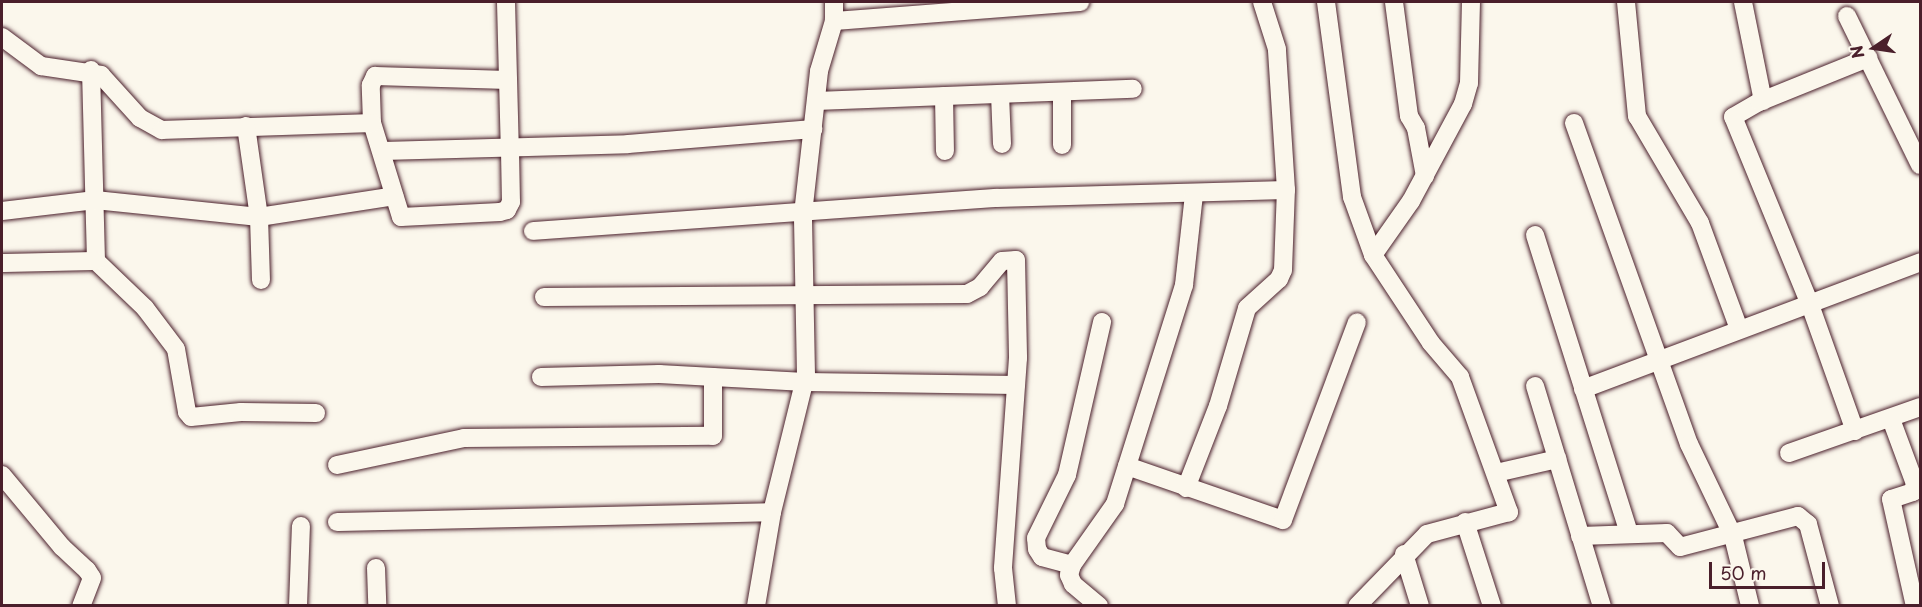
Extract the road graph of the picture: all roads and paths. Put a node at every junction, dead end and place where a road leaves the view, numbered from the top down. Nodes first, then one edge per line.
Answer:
1 (506, 2) edge
2 (834, 2) edge
3 (1080, 2) edge
4 (1262, 2) edge
5 (1326, 2) edge
6 (1394, 2) edge
7 (1471, 2) edge
8 (1626, 2) edge
9 (1743, 2) edge
10 (1847, 16) dead end
11 (834, 21) junction
12 (2, 37) edge
13 (1869, 58) junction
14 (91, 70) junction
15 (508, 80) junction
16 (1133, 89) dead end
17 (1062, 92) junction
18 (1000, 94) junction
19 (944, 96) junction
20 (816, 101) junction
21 (1763, 101) junction
22 (372, 123) junction
23 (1574, 123) dead end
24 (246, 126) junction
25 (813, 129) junction
26 (1002, 144) dead end
27 (1062, 146) dead end
28 (510, 150) junction
29 (383, 151) junction
30 (945, 151) dead end
31 (1920, 165) edge
32 (1425, 176) junction
33 (1286, 190) junction
34 (1194, 194) junction
35 (394, 196) junction
36 (96, 200) junction
37 (2, 211) edge
38 (804, 214) junction
39 (259, 217) junction
40 (533, 231) dead end
41 (1535, 235) dead end
42 (1374, 255) junction
43 (96, 261) junction
44 (1920, 262) edge
45 (2, 263) edge
46 (261, 280) dead end
47 (807, 295) junction
48 (544, 297) dead end
49 (1809, 302) junction
50 (1102, 321) dead end
51 (1357, 322) dead end
52 (1739, 329) junction
53 (1659, 360) junction
54 (541, 377) dead end
55 (713, 377) junction
56 (805, 382) junction
57 (1016, 385) junction
58 (1534, 386) dead end
59 (1583, 390) junction
60 (1920, 406) edge
61 (316, 413) dead end
62 (1891, 419) junction
63 (1855, 431) junction
64 (1789, 453) dead end
65 (1557, 459) junction
66 (337, 465) dead end
67 (1127, 466) junction
68 (1496, 473) junction
69 (2, 475) edge
70 (1186, 488) junction
71 (772, 512) junction
72 (337, 522) dead end
73 (1465, 522) junction
74 (301, 526) dead end
75 (1629, 533) junction
76 (1580, 536) junction
77 (1733, 536) junction
78 (1404, 554) junction
79 (1072, 565) junction
80 (376, 568) dead end
81 (81, 606) edge
82 (298, 606) edge
83 (377, 606) edge
84 (756, 606) edge
85 (1007, 606) edge
86 (1099, 606) edge
87 (1357, 606) edge
88 (1420, 606) edge
89 (1492, 606) edge
90 (1602, 606) edge
91 (1750, 606) edge
92 (1830, 606) edge
93 (1915, 606) edge

1 - 15 street
2 - 11 street
3 - 11 street
4 - 33 street
5 - 42 street
6 - 32 street
7 - 32 street
8 - 52 street
9 - 21 street
10 - 13 street
11 - 20 street
12 - 14 street
13 - 21 street
13 - 31 street
14 - 24 street
14 - 36 street
15 - 22 street
15 - 28 street
16 - 17 street
17 - 18 street
17 - 27 street
18 - 19 street
18 - 26 street
19 - 20 street
19 - 30 street
20 - 25 street
21 - 49 street
22 - 24 street
22 - 29 street
23 - 53 street
24 - 39 street
25 - 28 street
25 - 38 street
28 - 29 street
28 - 35 street
29 - 35 street
32 - 42 street
33 - 34 street
33 - 70 street
34 - 38 street
34 - 67 street
35 - 39 street
36 - 37 street
36 - 39 street
36 - 43 street
38 - 40 street
38 - 47 street
39 - 46 street
41 - 59 street
42 - 68 street
43 - 45 street
43 - 61 street
44 - 49 street
47 - 48 street
47 - 56 street
47 - 57 street
49 - 52 street
49 - 63 street
50 - 79 street
51 - 70 street
52 - 53 street
53 - 59 street
53 - 77 street
54 - 55 street
55 - 56 street
55 - 66 street
56 - 57 street
56 - 71 street
57 - 85 street
58 - 65 street
59 - 75 street
60 - 62 street
62 - 63 street
62 - 93 street
63 - 64 street
65 - 68 street
65 - 76 street
67 - 70 street
67 - 79 street
68 - 73 street
69 - 81 street
71 - 72 street
71 - 84 street
73 - 78 street
73 - 89 street
74 - 82 street
75 - 76 street
75 - 77 street
76 - 90 street
77 - 91 street
77 - 92 street
78 - 87 street
78 - 88 street
79 - 86 street
80 - 83 street

